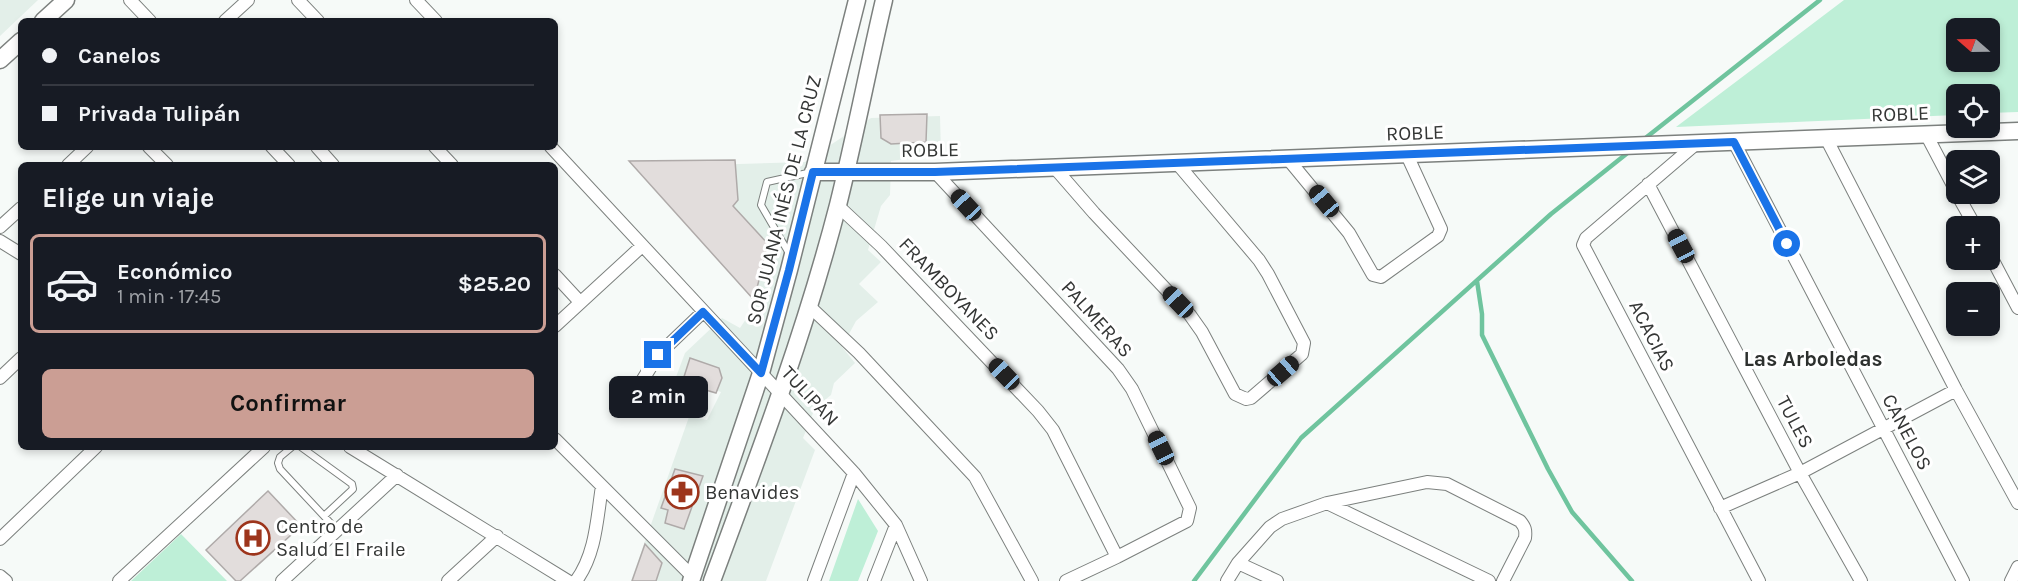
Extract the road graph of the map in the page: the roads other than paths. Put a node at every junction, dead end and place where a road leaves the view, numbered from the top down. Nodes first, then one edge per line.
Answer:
1 (66, 0) edge
2 (130, 0) edge
3 (248, 0) edge
4 (298, 0) edge
5 (416, 0) edge
6 (857, 0) edge
7 (884, 0) edge
8 (46, 18) edge
9 (147, 18) edge
10 (228, 18) edge
11 (315, 18) edge
12 (433, 18) edge
13 (18, 44) edge
14 (0, 60) edge
15 (2018, 131) edge
16 (1926, 134) junction
17 (1826, 138) junction
18 (1734, 142) junction
19 (1697, 143) junction
20 (84, 150) edge
21 (152, 150) edge
22 (275, 150) edge
23 (320, 150) edge
24 (438, 150) edge
25 (554, 150) edge
26 (1407, 155) junction
27 (1288, 159) junction
28 (71, 162) edge
29 (164, 162) edge
30 (286, 162) edge
31 (330, 162) edge
32 (449, 162) edge
33 (1176, 162) junction
34 (1054, 167) junction
35 (1946, 171) edge
36 (813, 172) junction
37 (845, 172) junction
38 (935, 172) junction
39 (1648, 184) junction
40 (837, 205) junction
41 (18, 211) edge
42 (0, 227) edge
43 (0, 241) edge
44 (642, 246) junction
45 (18, 252) edge
46 (792, 258) junction
47 (1998, 270) edge
48 (558, 278) edge
49 (580, 302) junction
50 (808, 305) junction
51 (2018, 308) edge
52 (703, 312) junction
53 (558, 323) edge
54 (18, 361) edge
55 (761, 373) junction
56 (0, 378) edge
57 (637, 389) dead end
58 (1956, 390) junction
59 (781, 393) junction
60 (1883, 429) junction
61 (558, 442) edge
62 (93, 450) edge
63 (261, 450) edge
64 (288, 450) edge
65 (305, 450) edge
66 (355, 450) edge
67 (854, 473) junction
68 (1800, 473) junction
69 (398, 475) junction
70 (602, 486) junction
71 (719, 497) junction
72 (1327, 503) junction
73 (2018, 503) edge
74 (740, 505) junction
75 (1720, 508) junction
76 (324, 516) junction
77 (896, 525) junction
78 (337, 530) junction
79 (497, 536) junction
80 (0, 539) edge
81 (1117, 557) junction
82 (1238, 563) junction
83 (2018, 567) edge
84 (0, 576) edge
85 (691, 579) edge
86 (6, 581) edge
87 (119, 581) edge
88 (282, 581) edge
89 (448, 581) edge
90 (568, 581) edge
91 (576, 581) edge
92 (712, 581) edge
93 (814, 581) edge
94 (874, 581) edge
95 (921, 581) edge
96 (1032, 581) edge
97 (1066, 581) edge
98 (1227, 581) edge
99 (1276, 581) edge
100 (1489, 581) edge
101 (1503, 581) edge
102 (1759, 581) edge
103 (1861, 581) edge
104 (1963, 581) edge
105 (2011, 581) edge

1 - 8 street
2 - 9 street
3 - 10 street
4 - 11 street
5 - 12 street
6 - 36 street, SOR JUANA INÉS DE LA CRUZ
7 - 37 street
13 - 14 street
15 - 16 street, ROBLE
16 - 17 street, ROBLE
16 - 35 street
17 - 18 street, ROBLE
17 - 58 street
18 - 19 street, ROBLE
18 - 60 street, CANELOS
19 - 26 street, ROBLE
19 - 39 street, ACACIAS
20 - 28 street
21 - 29 street
22 - 30 street
23 - 31 street
24 - 32 street
25 - 44 street, TULIPÁN
26 - 27 street, ROBLE
26 - 27 street
27 - 33 street, ROBLE
33 - 34 street, ROBLE
33 - 34 street
34 - 38 street, ROBLE
36 - 37 street, ROBLE
36 - 46 street, SOR JUANA INÉS DE LA CRUZ
36 - 46 lane
37 - 38 street, ROBLE
37 - 40 street
38 - 81 street, PALMERAS
39 - 68 street, TULES
39 - 75 street, ACACIAS
40 - 50 street
40 - 81 street, FRAMBOYANES
41 - 42 street
43 - 45 street
44 - 49 street
44 - 52 street, TULIPÁN
46 - 55 street, SOR JUANA INÉS DE LA CRUZ
47 - 51 street
48 - 49 street
49 - 53 street
50 - 59 street
50 - 96 street
52 - 55 street, TULIPÁN
52 - 57 street
54 - 56 street
55 - 59 street, TULIPÁN
55 - 71 street, SOR JUANA INÉS DE LA CRUZ
58 - 60 street
58 - 73 street
59 - 67 street, TULIPÁN
59 - 74 street
60 - 68 street
60 - 104 street, CANELOS
61 - 70 street
62 - 80 street
63 - 87 street
64 - 76 lane
65 - 76 lane
66 - 69 street
67 - 77 street, TULIPÁN
67 - 93 street
68 - 75 street
68 - 103 street, TULES
69 - 78 street
69 - 79 street
70 - 85 street
70 - 91 street
71 - 74 street
71 - 85 street, SOR JUANA INÉS DE LA CRUZ
72 - 82 street
72 - 100 street
72 - 101 street
74 - 92 street
75 - 102 street, ACACIAS
76 - 78 lane
77 - 94 street
77 - 95 street, TULIPÁN
78 - 88 street
79 - 89 street
79 - 90 street
81 - 97 street
82 - 98 street
82 - 99 street
83 - 105 street
84 - 86 street

